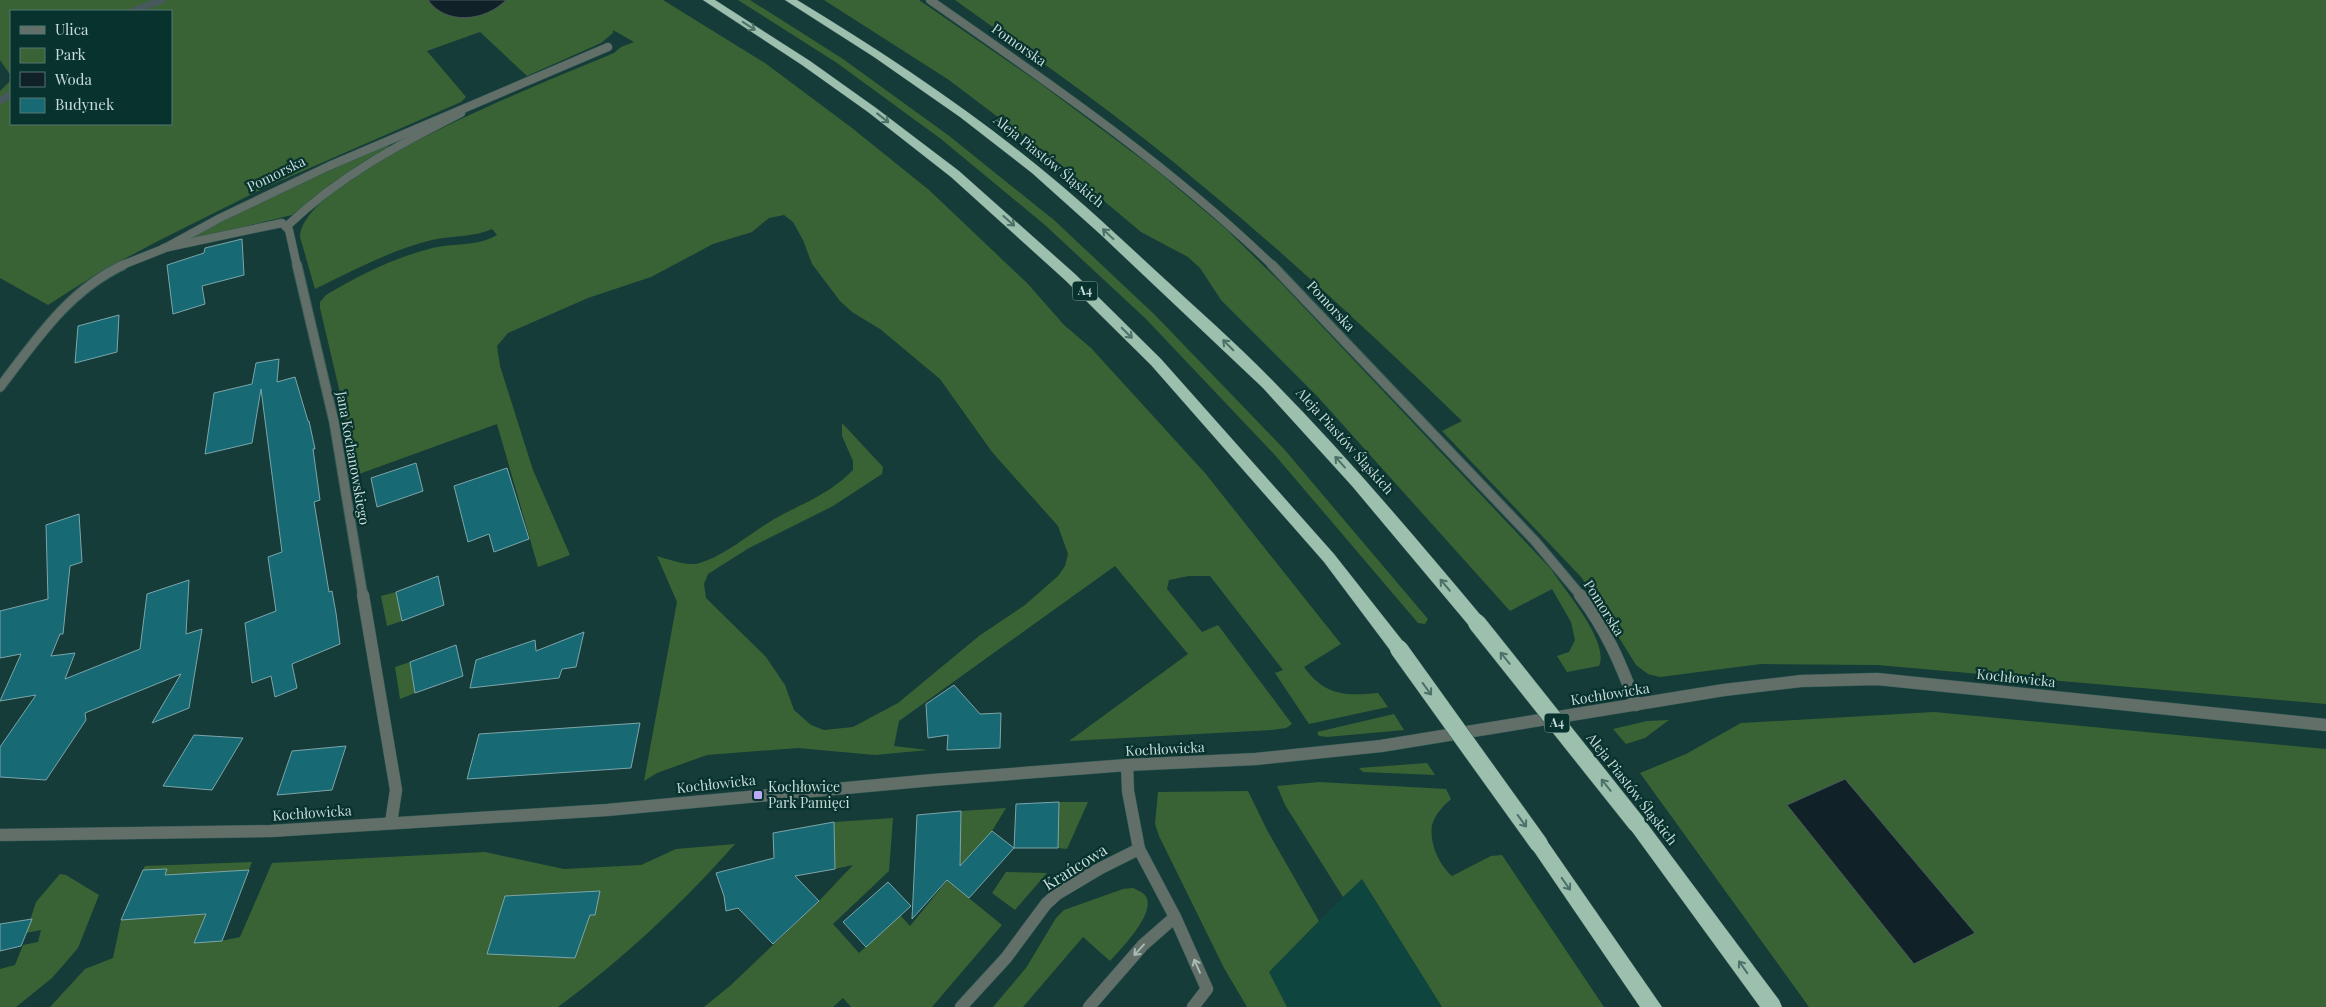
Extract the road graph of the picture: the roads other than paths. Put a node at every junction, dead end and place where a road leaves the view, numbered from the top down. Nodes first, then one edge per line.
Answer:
1 (708, 0) edge
2 (790, 0) edge
3 (930, 0) edge
4 (608, 47) dead end
5 (485, 100) junction
6 (287, 226) junction
7 (164, 248) junction
8 (0, 387) edge
9 (1636, 705) junction
10 (2326, 725) edge
11 (1127, 765) junction
12 (391, 823) junction
13 (0, 835) edge
14 (1139, 849) junction
15 (1175, 917) junction
16 (961, 1007) edge
17 (1089, 1007) edge
18 (1192, 1007) edge
19 (1652, 1007) edge
20 (1772, 1007) edge

1 -> 19 highway, A4, bridge
20 -> 2 highway, Aleja Piastów Śląskich / A4, bridge
3 - 9 street, Pomorska
4 - 5 street, Pomorska
5 - 6 street
5 - 7 street, Pomorska
6 - 7 street
6 - 12 street, Jana Kochanowskiego
7 - 8 street, Pomorska
9 - 10 street, Kochłowicka
9 - 11 street, Kochłowicka
11 - 12 street, Kochłowicka
11 - 14 street
12 - 13 street, Kochłowicka
14 - 15 street
14 - 16 street, Krańcowa
15 -> 17 street
18 -> 15 street

